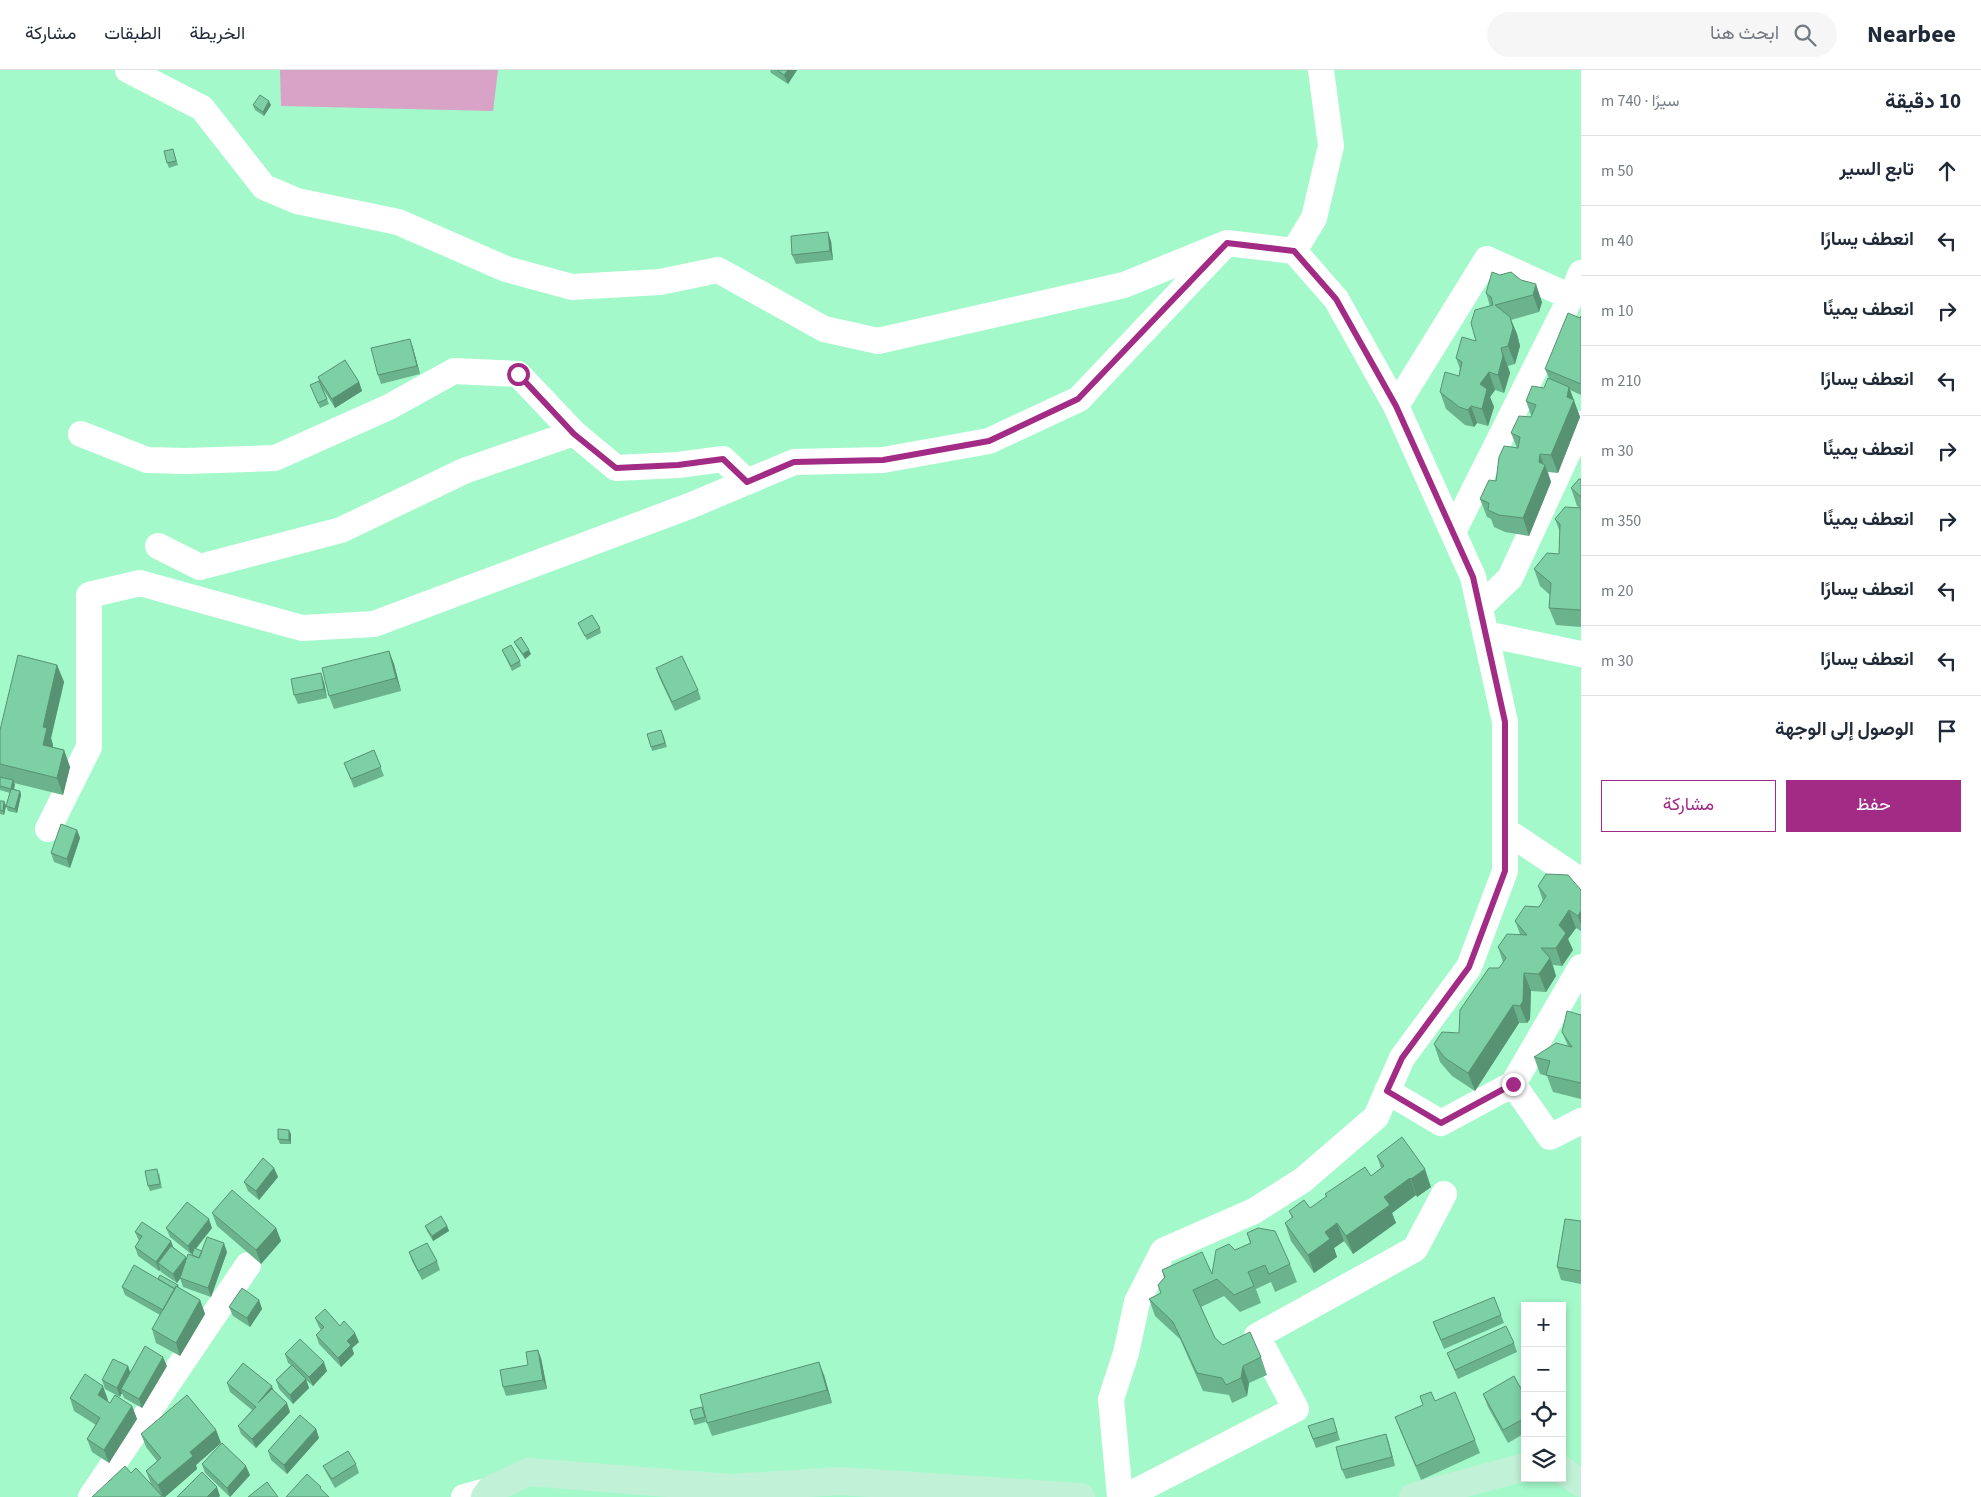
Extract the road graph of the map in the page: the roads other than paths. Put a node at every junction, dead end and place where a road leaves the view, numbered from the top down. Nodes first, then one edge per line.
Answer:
1 (128, 70) edge
2 (1321, 70) edge
3 (1227, 243) junction
4 (1294, 251) junction
5 (1581, 274) edge
6 (1571, 297) junction
7 (1396, 406) junction
8 (1579, 433) edge
9 (81, 434) dead end
10 (574, 434) junction
11 (747, 482) junction
12 (1453, 532) junction
13 (158, 546) dead end
14 (1480, 607) junction
15 (1486, 634) junction
16 (1581, 654) edge
17 (48, 828) dead end
18 (1505, 830) junction
19 (1581, 881) edge
20 (1581, 967) edge
21 (1513, 1084) junction
22 (1387, 1091) junction
23 (1581, 1121) edge
24 (1444, 1194) dead end
25 (248, 1265) dead end
26 (1521, 1468) edge
27 (1566, 1473) edge
28 (1581, 1483) edge
29 (488, 1493) edge
30 (91, 1497) edge
31 (464, 1497) edge
32 (1081, 1497) edge
33 (1120, 1497) edge
34 (1125, 1497) edge
35 (1413, 1497) edge

1 - 3 street
2 - 4 street
3 - 4 street
3 - 11 street
4 - 7 street
5 - 6 street
6 - 7 street
6 - 12 street
7 - 12 street
8 - 14 street
9 - 10 street
10 - 11 street
10 - 13 street
11 - 17 street
12 - 14 street
14 - 15 street
15 - 16 street
15 - 18 street
18 - 19 street
18 - 22 street
20 - 21 street
21 - 22 street
21 - 23 street
22 - 33 street
24 - 34 street
25 - 30 street
26 - 35 main road
27 - 28 main road
29 - 31 street
29 - 32 main road

